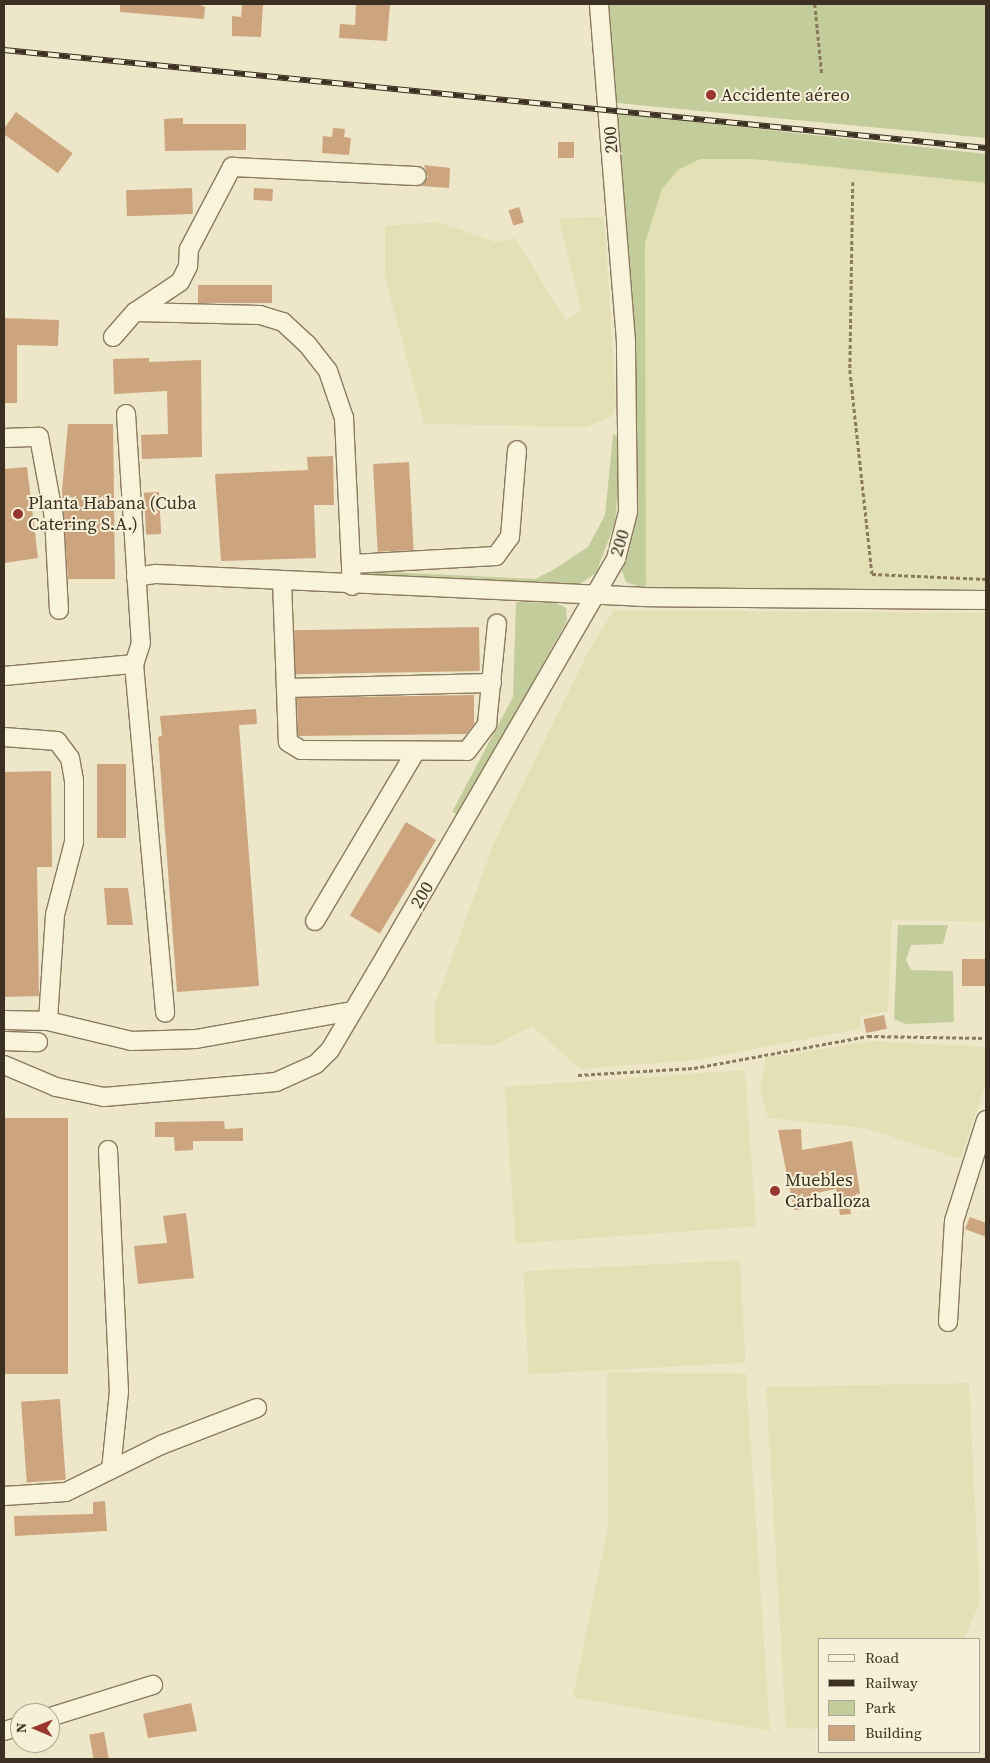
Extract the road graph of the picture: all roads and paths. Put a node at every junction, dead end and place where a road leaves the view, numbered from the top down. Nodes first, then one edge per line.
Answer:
1 (599, 4) edge
2 (815, 4) edge
3 (822, 75) dead end
4 (417, 176) dead end
5 (853, 182) dead end
6 (135, 312) junction
7 (113, 337) dead end
8 (126, 414) dead end
9 (4, 438) edge
10 (517, 450) dead end
11 (352, 564) junction
12 (136, 577) junction
13 (986, 580) edge
14 (282, 581) junction
15 (352, 586) junction
16 (595, 593) junction
17 (986, 600) edge
18 (59, 610) dead end
19 (497, 623) dead end
20 (134, 664) junction
21 (4, 676) edge
22 (492, 683) junction
23 (286, 688) junction
24 (4, 738) edge
25 (416, 751) junction
26 (315, 922) dead end
27 (351, 1011) junction
28 (165, 1014) dead end
29 (4, 1020) edge
30 (48, 1021) junction
31 (986, 1038) edge
32 (4, 1041) edge
33 (38, 1042) dead end
34 (4, 1066) edge
35 (578, 1076) dead end
36 (986, 1120) edge
37 (108, 1150) dead end
38 (948, 1322) dead end
39 (257, 1408) dead end
40 (111, 1470) junction
41 (4, 1496) edge
42 (153, 1685) dead end
43 (60, 1714) edge

1 - 16 street, 200
2 - 3 path
4 - 6 street
5 - 13 path
6 - 7 street
6 - 11 street
8 - 12 street
9 - 18 street
10 - 11 street
11 - 15 street
12 - 14 street
12 - 20 street
14 - 15 street
14 - 23 street
15 - 16 street
16 - 17 street
16 - 27 street, 200
19 - 22 street
20 - 21 street
20 - 28 street
22 - 23 street
22 - 25 street
23 - 25 street
24 - 30 street
25 - 26 street
27 - 30 street
27 - 34 street, 200
29 - 30 street
31 - 35 path
32 - 33 street
36 - 38 street
37 - 40 street
39 - 40 street
40 - 41 street
42 - 43 street

